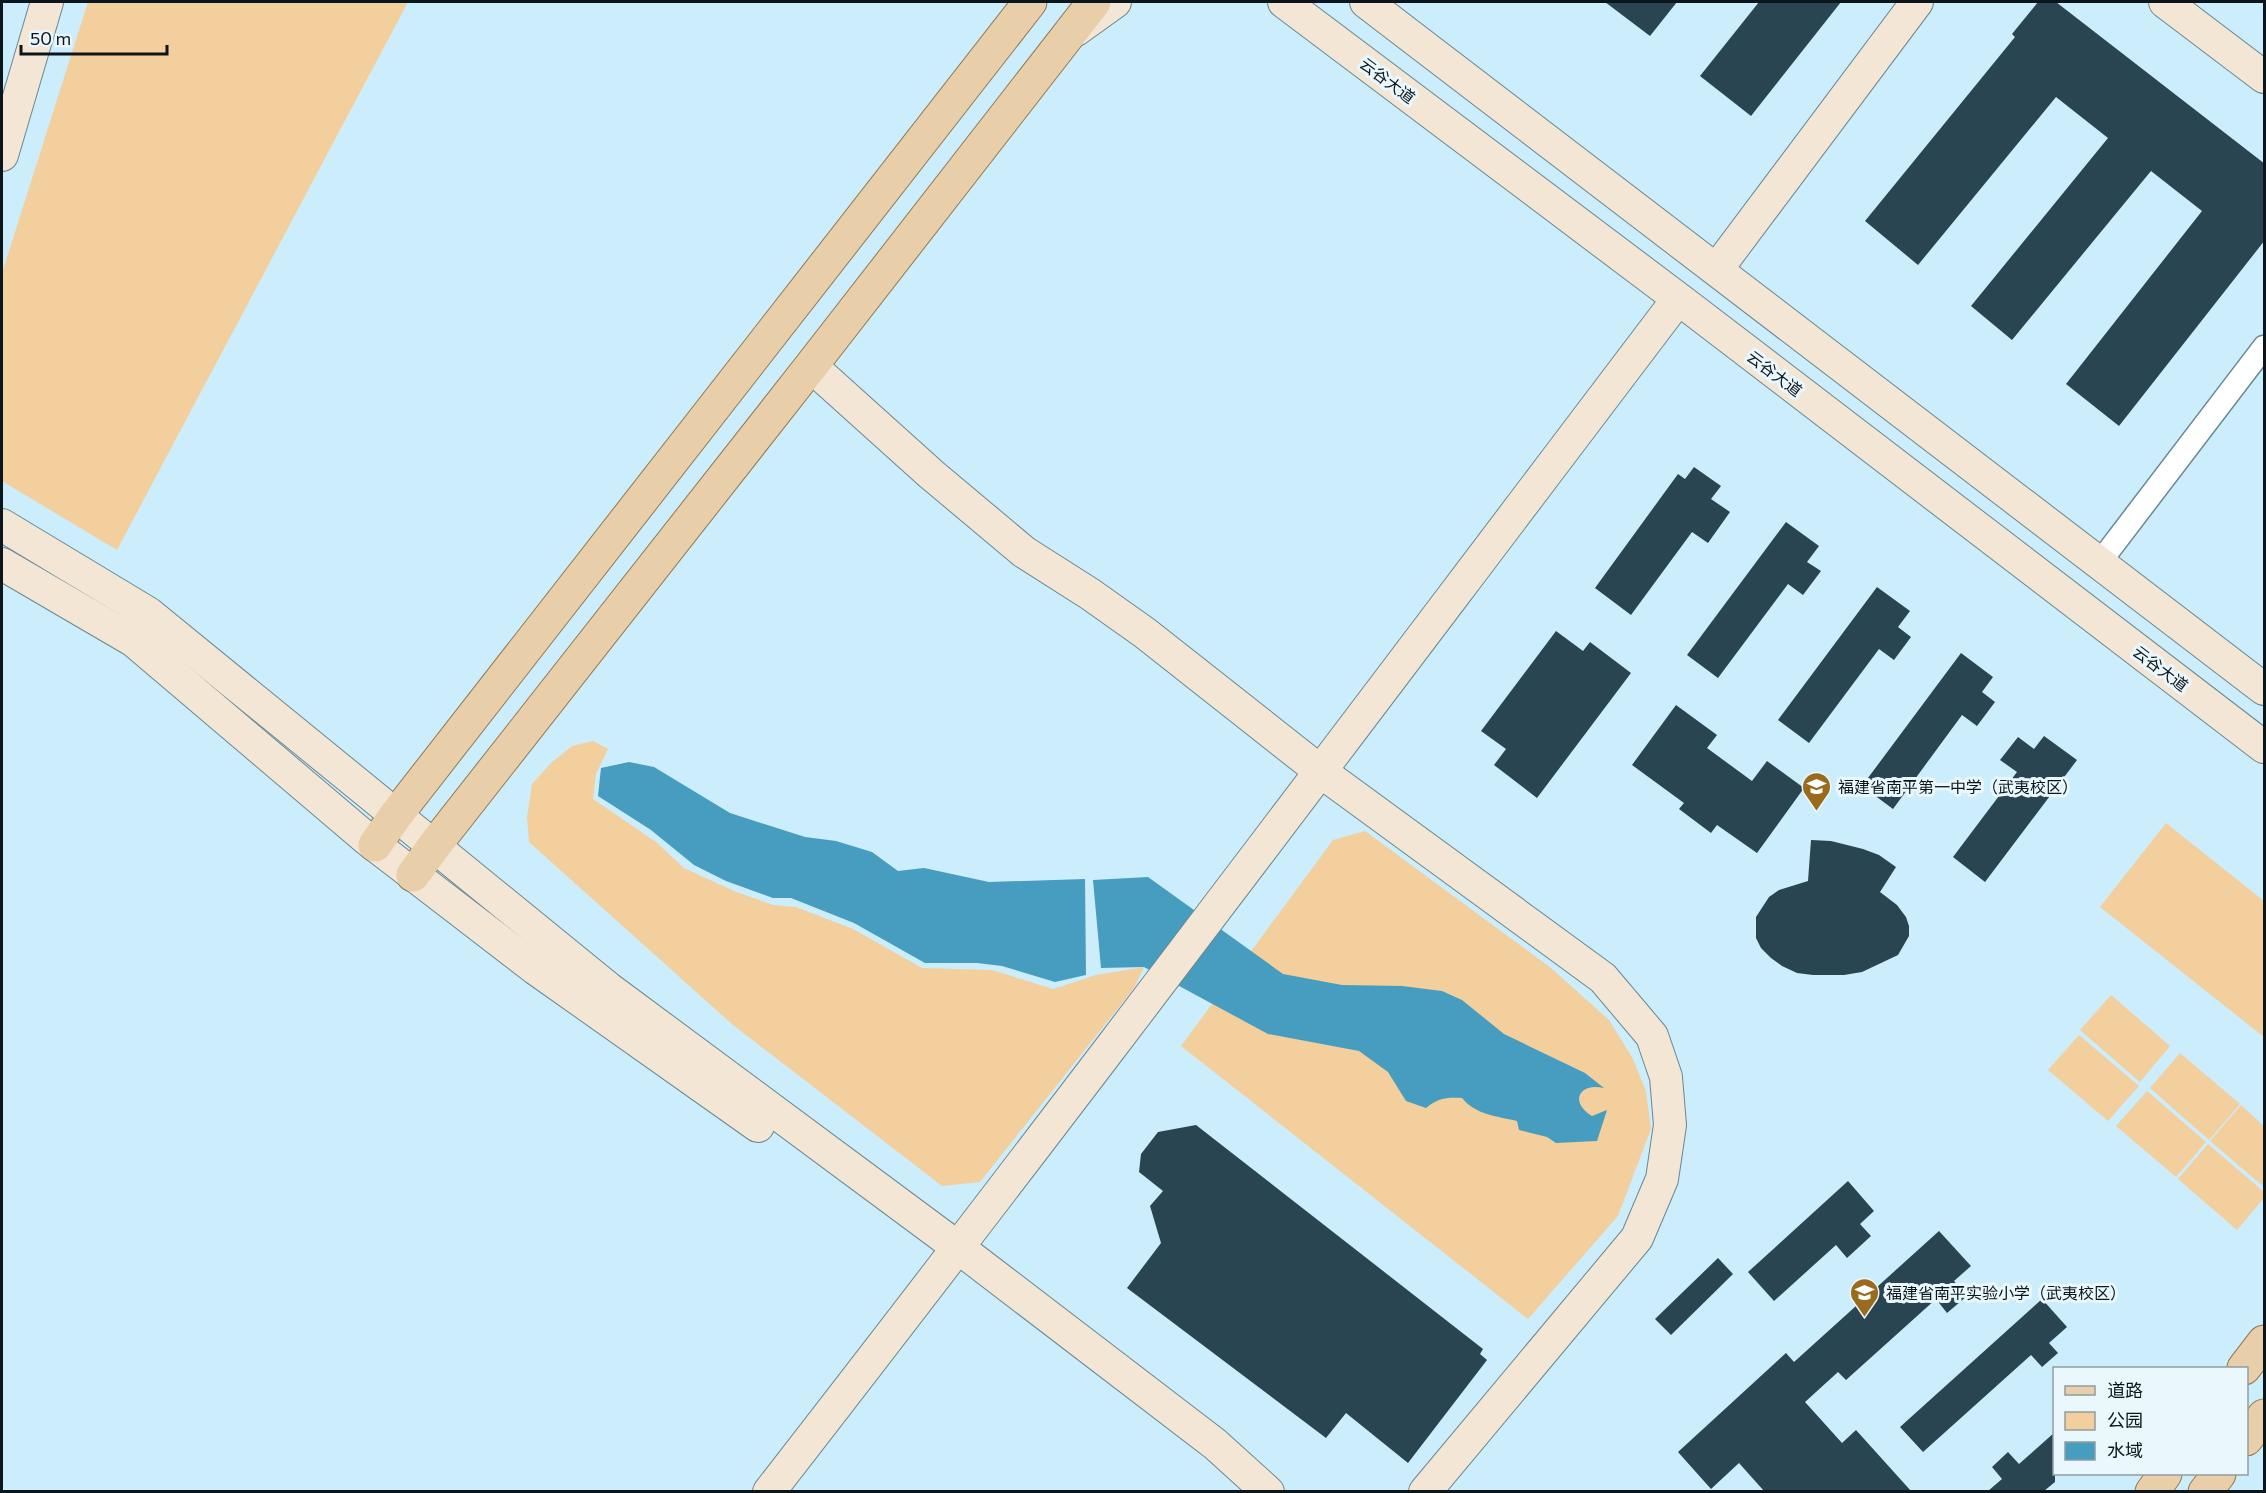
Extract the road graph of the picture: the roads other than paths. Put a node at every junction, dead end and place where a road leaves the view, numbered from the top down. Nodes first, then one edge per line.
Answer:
1 (47, 2) edge
2 (1094, 2) edge
3 (1115, 2) edge
4 (1284, 2) edge
5 (1366, 2) edge
6 (1900, 2) edge
7 (1917, 2) edge
8 (2165, 2) edge
9 (1023, 9) edge
10 (1064, 40) junction
11 (2265, 77) edge
12 (2, 155) edge
13 (1711, 264) junction
14 (1683, 303) junction
15 (2265, 347) edge
16 (811, 366) junction
17 (2, 525) edge
18 (2100, 562) junction
19 (2, 564) edge
20 (2265, 689) edge
21 (2265, 747) edge
22 (1326, 775) junction
23 (396, 815) junction
24 (375, 845) junction
25 (434, 846) junction
26 (413, 875) junction
27 (957, 1260) junction
28 (2265, 1342) edge
29 (2245, 1367) edge
30 (2265, 1416) edge
31 (2248, 1438) edge
32 (2164, 1475) edge
33 (769, 1491) edge
34 (789, 1491) edge
35 (1243, 1491) edge
36 (1268, 1491) edge
37 (1425, 1491) edge
38 (2152, 1491) edge

1 - 12 main road
2 - 10 main road
3 - 10 main road
4 - 14 main road, 云谷大道
5 - 13 main road
6 - 13 main road
7 - 13 main road
8 - 11 main road
9 - 23 main road
10 - 16 main road
13 - 18 main road
14 - 21 main road, 云谷大道
14 - 22 main road
15 - 18 street
16 - 22 main road
16 - 25 main road
17 - 23 main road
18 - 20 main road
19 - 24 main road
22 - 27 main road
22 - 37 main road
23 - 24 main road
23 - 25 main road
24 - 26 main road
25 - 26 main road
25 - 27 main road
26 - 27 main road
27 - 33 main road
27 - 34 main road
27 - 35 main road
27 - 36 main road
28 - 29 main road
30 - 31 main road
32 - 38 main road

